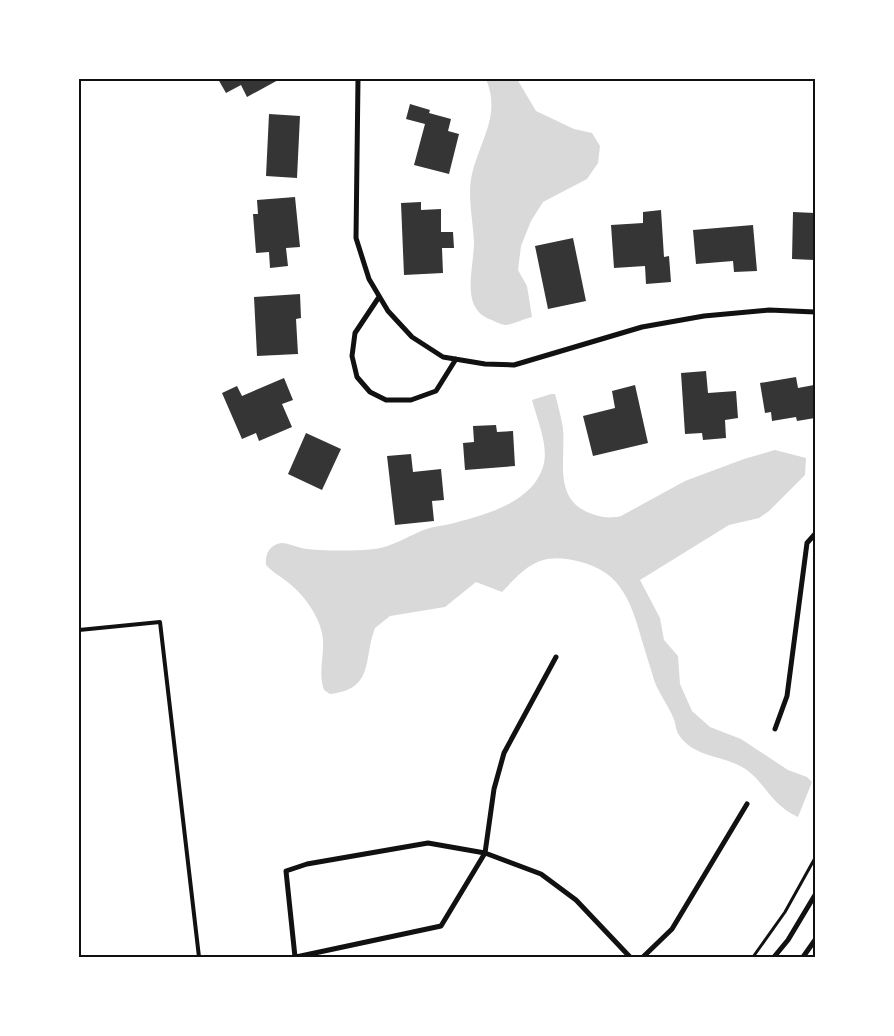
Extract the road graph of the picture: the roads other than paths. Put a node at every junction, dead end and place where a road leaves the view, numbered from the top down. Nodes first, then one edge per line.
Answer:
1 (358, 79) edge
2 (380, 297) junction
3 (815, 312) edge
4 (456, 359) junction
5 (815, 534) edge
6 (79, 630) edge
7 (556, 657) dead end
8 (776, 729) dead end
9 (747, 804) dead end
10 (485, 853) junction
11 (815, 896) edge
12 (815, 940) edge
13 (199, 957) edge
14 (296, 957) edge
15 (630, 957) edge
16 (642, 957) edge
17 (774, 957) edge
18 (803, 957) edge

1 - 2 street
2 - 4 street
2 - 4 street
3 - 4 street
5 - 8 street
6 - 13 lane
7 - 10 street
9 - 16 street
10 - 14 street
10 - 14 street
10 - 15 street
11 - 17 street
12 - 18 street

